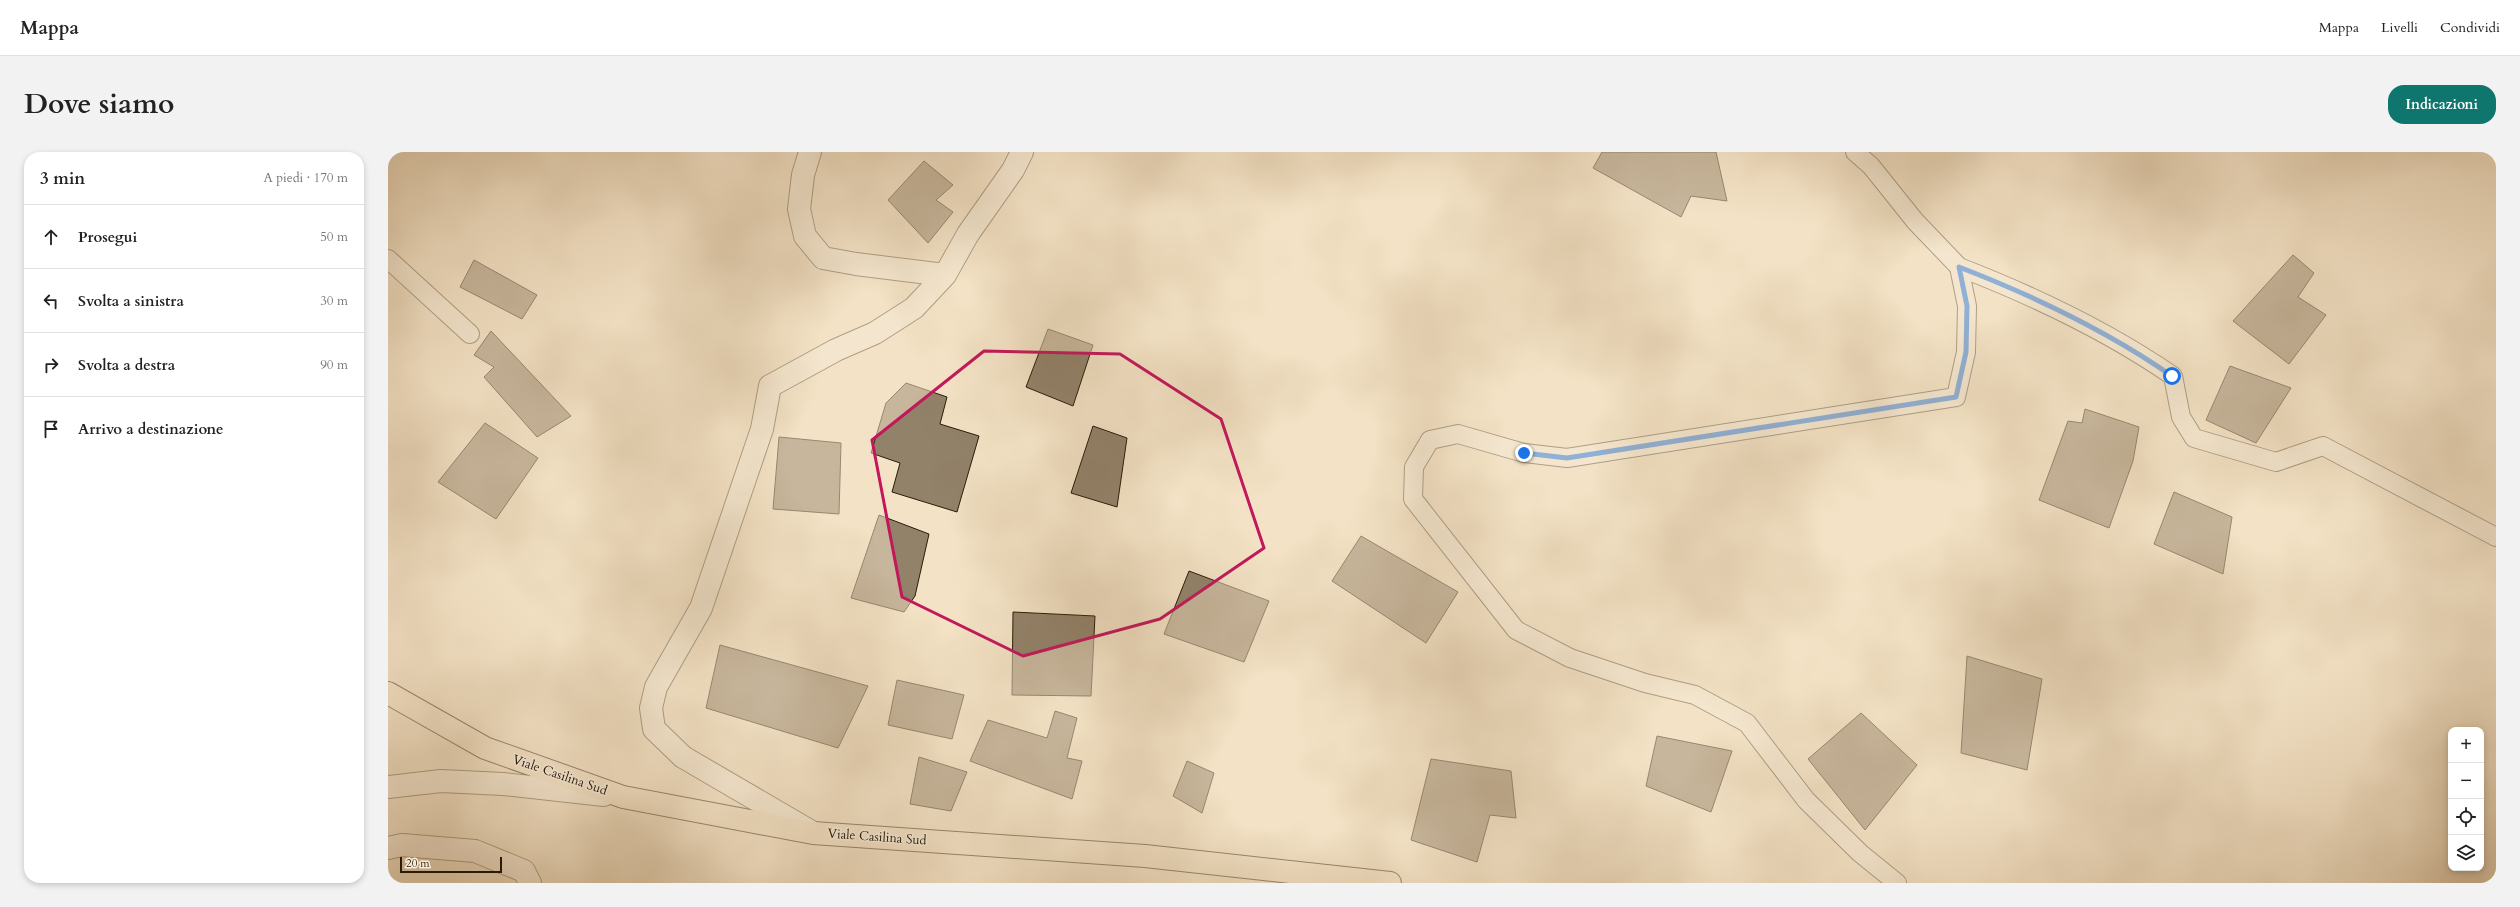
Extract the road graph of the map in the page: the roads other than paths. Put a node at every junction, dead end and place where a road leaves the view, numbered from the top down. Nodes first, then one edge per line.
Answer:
1 (810, 152) edge
2 (1022, 152) edge
3 (1855, 152) edge
4 (388, 259) edge
5 (1959, 267) junction
6 (945, 275) junction
7 (470, 334) dead end
8 (2496, 537) edge
9 (388, 693) edge
10 (388, 787) edge
11 (623, 797) junction
12 (813, 833) junction
13 (388, 848) edge
14 (530, 883) edge
15 (1390, 883) edge
16 (1897, 883) edge

1 - 6 street
2 - 6 street
3 - 5 lane
4 - 7 lane
5 - 8 lane
5 - 16 lane
6 - 12 street
9 - 11 main road, Viale Casilina Sud
10 - 11 street
11 - 12 main road, Viale Casilina Sud
12 - 15 main road, Viale Casilina Sud
13 - 14 street

